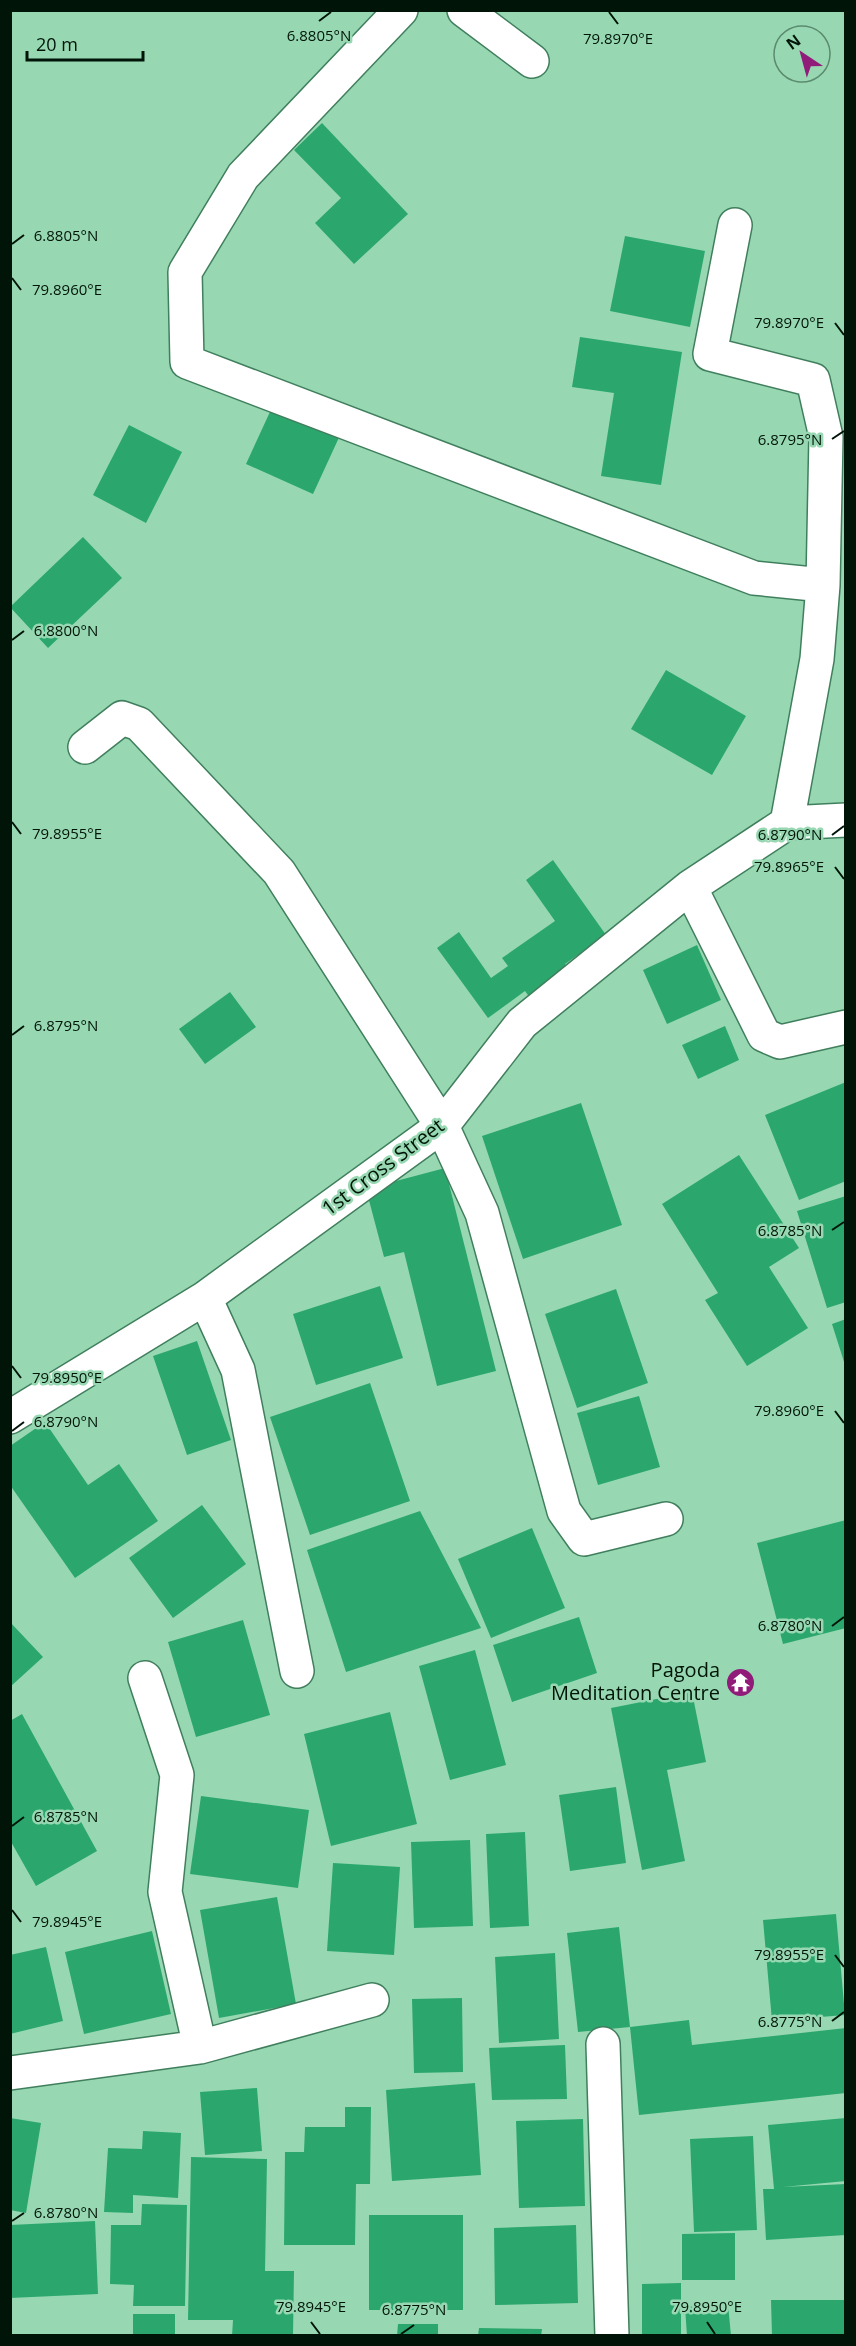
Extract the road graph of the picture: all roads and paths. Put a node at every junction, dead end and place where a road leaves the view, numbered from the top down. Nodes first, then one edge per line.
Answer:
1 (401, 10) edge
2 (464, 10) edge
3 (532, 61) dead end
4 (735, 225) dead end
5 (823, 585) junction
6 (84, 747) dead end
7 (846, 820) edge
8 (787, 823) junction
9 (690, 888) junction
10 (846, 1027) edge
11 (442, 1126) junction
12 (205, 1298) junction
13 (10, 1417) edge
14 (666, 1519) dead end
15 (297, 1671) dead end
16 (145, 1678) dead end
17 (372, 2000) dead end
18 (603, 2044) dead end
19 (200, 2047) junction
20 (10, 2073) edge
21 (612, 2336) edge

1 - 5 street
2 - 3 street
4 - 5 street
5 - 8 street
6 - 11 street
7 - 8 street
8 - 9 street, 1st Cross Street
9 - 10 street
9 - 11 street, 1st Cross Street
11 - 12 street, 1st Cross Street
11 - 14 street
12 - 13 street, 1st Cross Street
12 - 15 street
16 - 19 street
17 - 19 street
18 - 21 street
19 - 20 street

